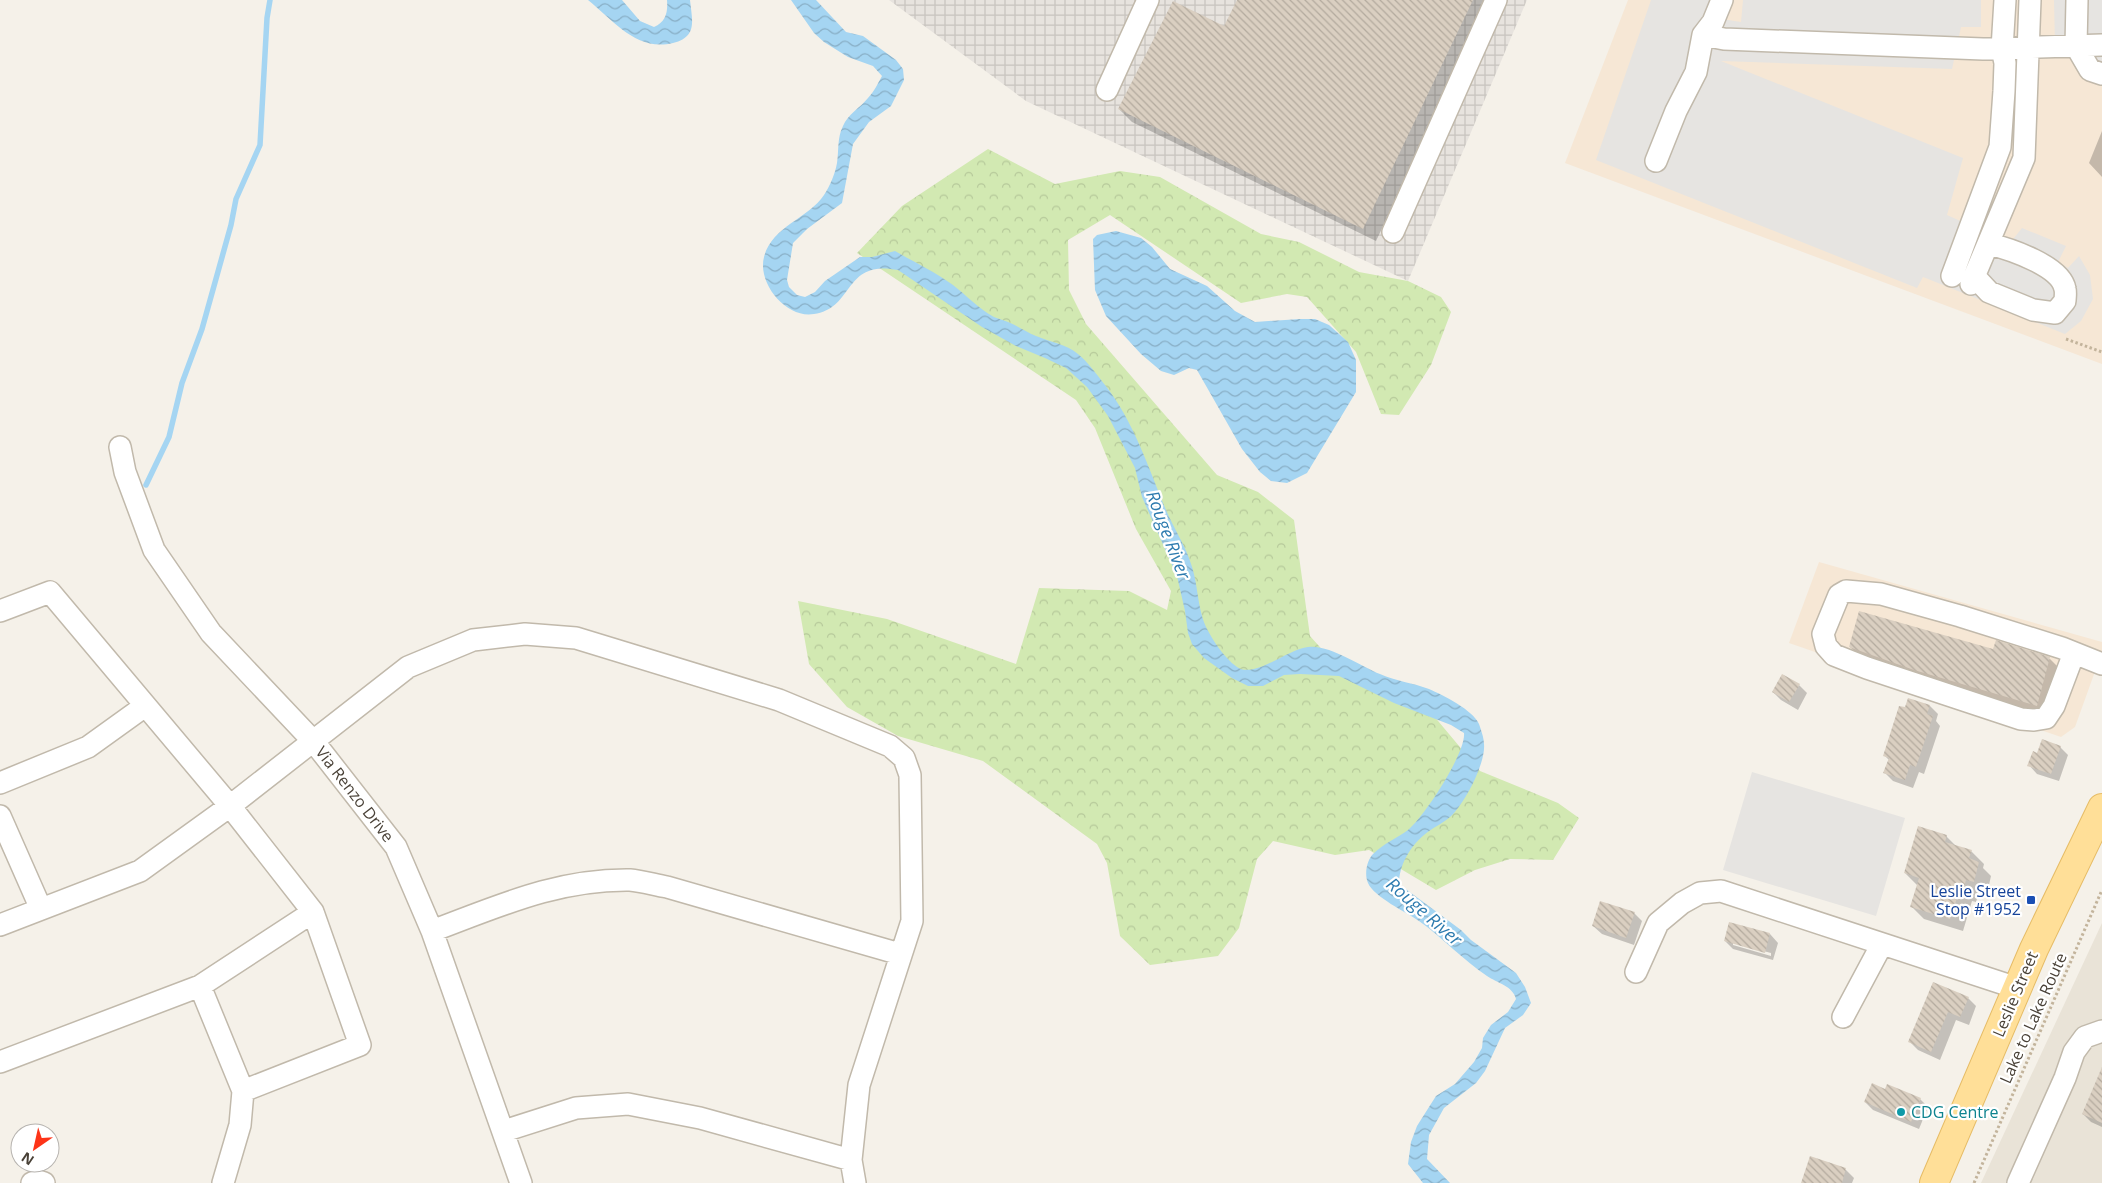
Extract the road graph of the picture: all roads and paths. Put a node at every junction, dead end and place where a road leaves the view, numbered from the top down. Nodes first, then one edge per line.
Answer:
1 (1148, 0) edge
2 (1496, 0) edge
3 (1722, 0) edge
4 (2005, 0) edge
5 (2030, 0) edge
6 (2077, 0) edge
7 (1703, 36) junction
8 (2102, 45) edge
9 (2076, 46) junction
10 (2029, 48) junction
11 (2002, 49) junction
12 (2102, 74) edge
13 (1108, 90) dead end
14 (1656, 162) dead end
15 (1393, 232) dead end
16 (1989, 244) junction
17 (1966, 279) junction
18 (2066, 339) dead end
19 (2102, 352) edge
20 (120, 447) dead end
21 (0, 611) edge
22 (2074, 653) junction
23 (2102, 664) edge
24 (146, 706) junction
25 (314, 742) junction
26 (0, 783) edge
27 (230, 806) junction
28 (2102, 808) edge
29 (0, 816) edge
30 (2102, 890) edge
31 (41, 909) junction
32 (312, 912) junction
33 (0, 925) edge
34 (432, 931) junction
35 (1882, 944) junction
36 (900, 954) junction
37 (1636, 972) dead end
38 (200, 986) junction
39 (2017, 988) junction
40 (1843, 1017) dead end
41 (2102, 1031) edge
42 (0, 1062) edge
43 (243, 1091) junction
44 (504, 1131) junction
45 (851, 1160) junction
46 (32, 1183) edge
47 (44, 1183) edge
48 (223, 1183) edge
49 (521, 1183) edge
50 (855, 1183) edge
51 (1934, 1183) edge
52 (1974, 1183) edge
53 (2018, 1183) edge

1 - 13 street
2 - 15 street
3 - 7 street
4 - 11 street
5 - 10 street
6 - 9 street
7 - 11 street
7 - 14 street
8 - 9 street
9 - 10 street
9 - 12 street
10 - 11 street
10 - 16 street
11 - 17 street
16 - 17 street
16 - 17 street
18 - 19 path
20 - 25 street, Via Renzo Drive
21 - 24 street
22 - 22 street
22 - 23 street
24 - 26 street
24 - 27 street
25 - 27 street
25 - 34 street, Via Renzo Drive
25 - 36 street
27 - 31 street
27 - 32 street
28 - 39 main road, Leslie Street
29 - 31 street
30 - 52 path, Lake to Lake Route
31 - 33 street
32 - 38 street
32 - 43 street
34 - 36 street
34 - 44 street, Via Renzo Drive
35 - 37 street
35 - 39 street
35 - 40 street
36 - 45 street
38 - 42 street
38 - 43 street
39 - 51 main road, Leslie Street
41 - 53 street
43 - 48 street
44 - 45 street
44 - 49 street, Via Renzo Drive
45 - 50 street
46 - 47 street

